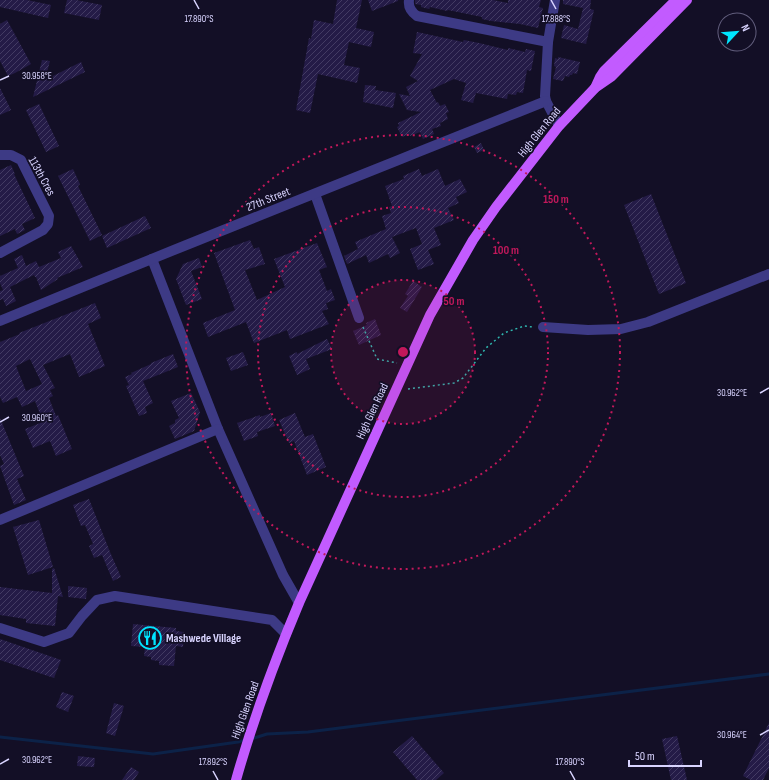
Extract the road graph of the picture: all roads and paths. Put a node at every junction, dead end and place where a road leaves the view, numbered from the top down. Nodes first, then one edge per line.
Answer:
1 (409, 0) edge
2 (555, 0) edge
3 (676, 0) edge
4 (687, 0) edge
5 (548, 42) junction
6 (595, 88) junction
7 (546, 101) junction
8 (559, 126) junction
9 (0, 155) edge
10 (315, 194) junction
11 (0, 253) edge
12 (152, 259) junction
13 (769, 274) edge
14 (359, 318) joint
15 (0, 321) edge
16 (543, 327) joint
17 (407, 365) junction
18 (396, 390) junction
19 (218, 429) junction
20 (0, 520) edge
21 (299, 603) junction
22 (0, 628) edge
23 (286, 634) junction
24 (236, 780) edge

1 - 5 street
2 - 5 street
3 - 6 main road, High Glen Road
4 - 6 main road, High Glen Road
5 - 7 street
6 - 8 main road, High Glen Road
7 - 8 street
7 - 10 street, 27th Street
8 - 17 main road, High Glen Road
9 - 11 street, 113th Cres
10 - 12 street, 27th Street
10 - 14 street
12 - 15 street, 27th Street
12 - 19 street
13 - 16 street
14 - 17 path
16 - 18 path
17 - 18 main road, High Glen Road
18 - 21 main road, High Glen Road
19 - 20 street
19 - 21 street
21 - 23 main road, High Glen Road
22 - 23 street
23 - 24 main road, High Glen Road

